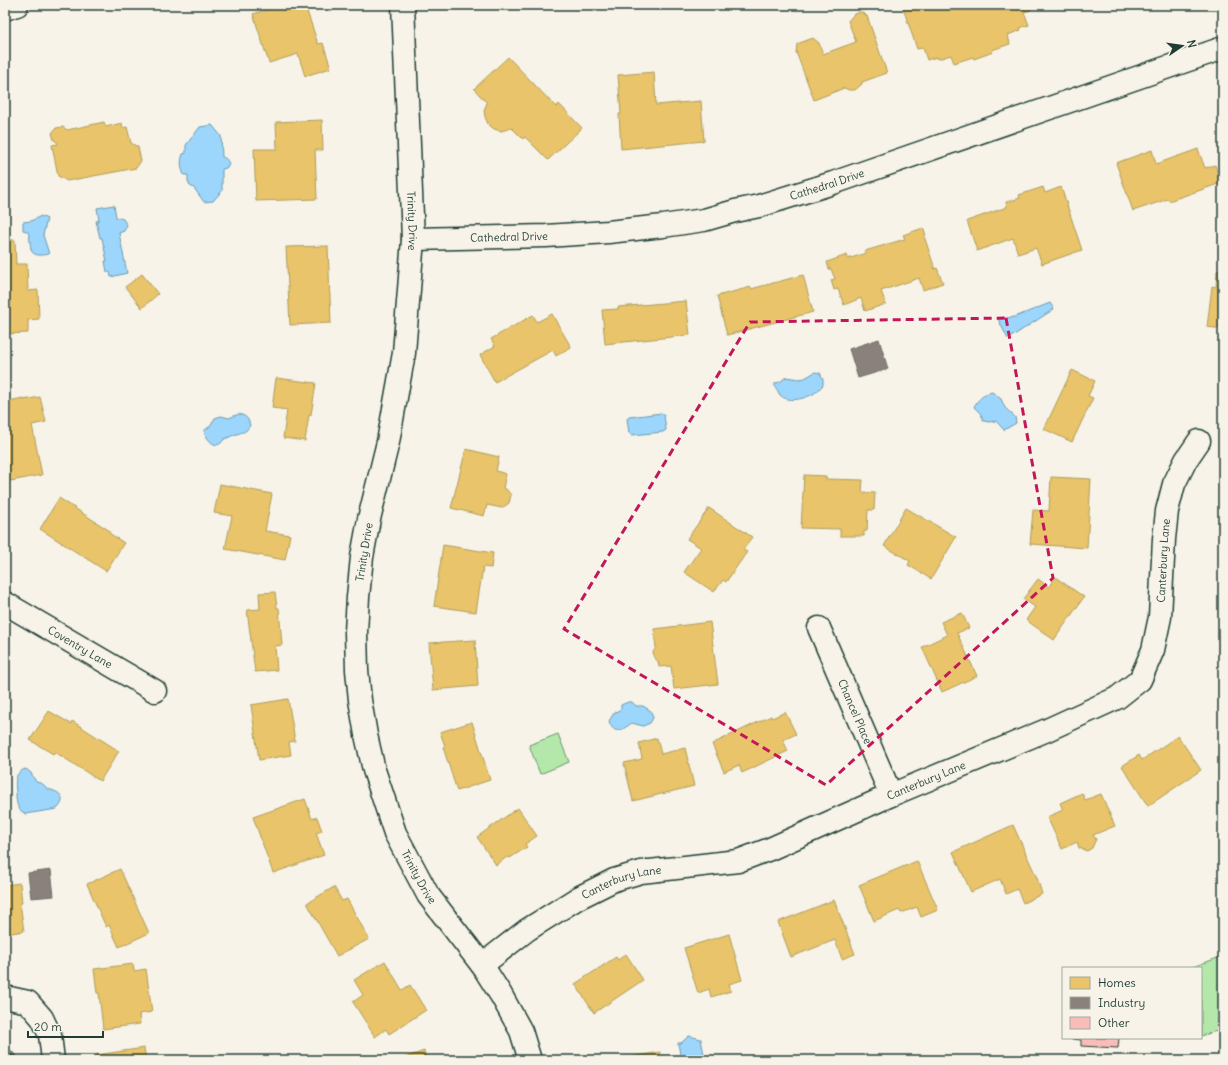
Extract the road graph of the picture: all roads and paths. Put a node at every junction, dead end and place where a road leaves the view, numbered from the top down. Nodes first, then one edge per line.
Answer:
1 (17, 5) edge
2 (403, 5) edge
3 (5, 9) edge
4 (1223, 48) edge
5 (413, 239) junction
6 (1199, 441) dead end
7 (5, 603) edge
8 (819, 628) dead end
9 (155, 690) dead end
10 (891, 795) junction
11 (482, 965) junction
12 (5, 997) edge
13 (53, 1060) edge
14 (530, 1060) edge

1 - 3 street
2 - 5 street, Trinity Drive
4 - 5 street, Cathedral Drive
5 - 11 street, Trinity Drive
6 - 10 street, Canterbury Lane
7 - 9 street, Coventry Lane
8 - 10 street, Chancel Place
10 - 11 street, Canterbury Lane
11 - 14 street, Trinity Drive
12 - 13 street

